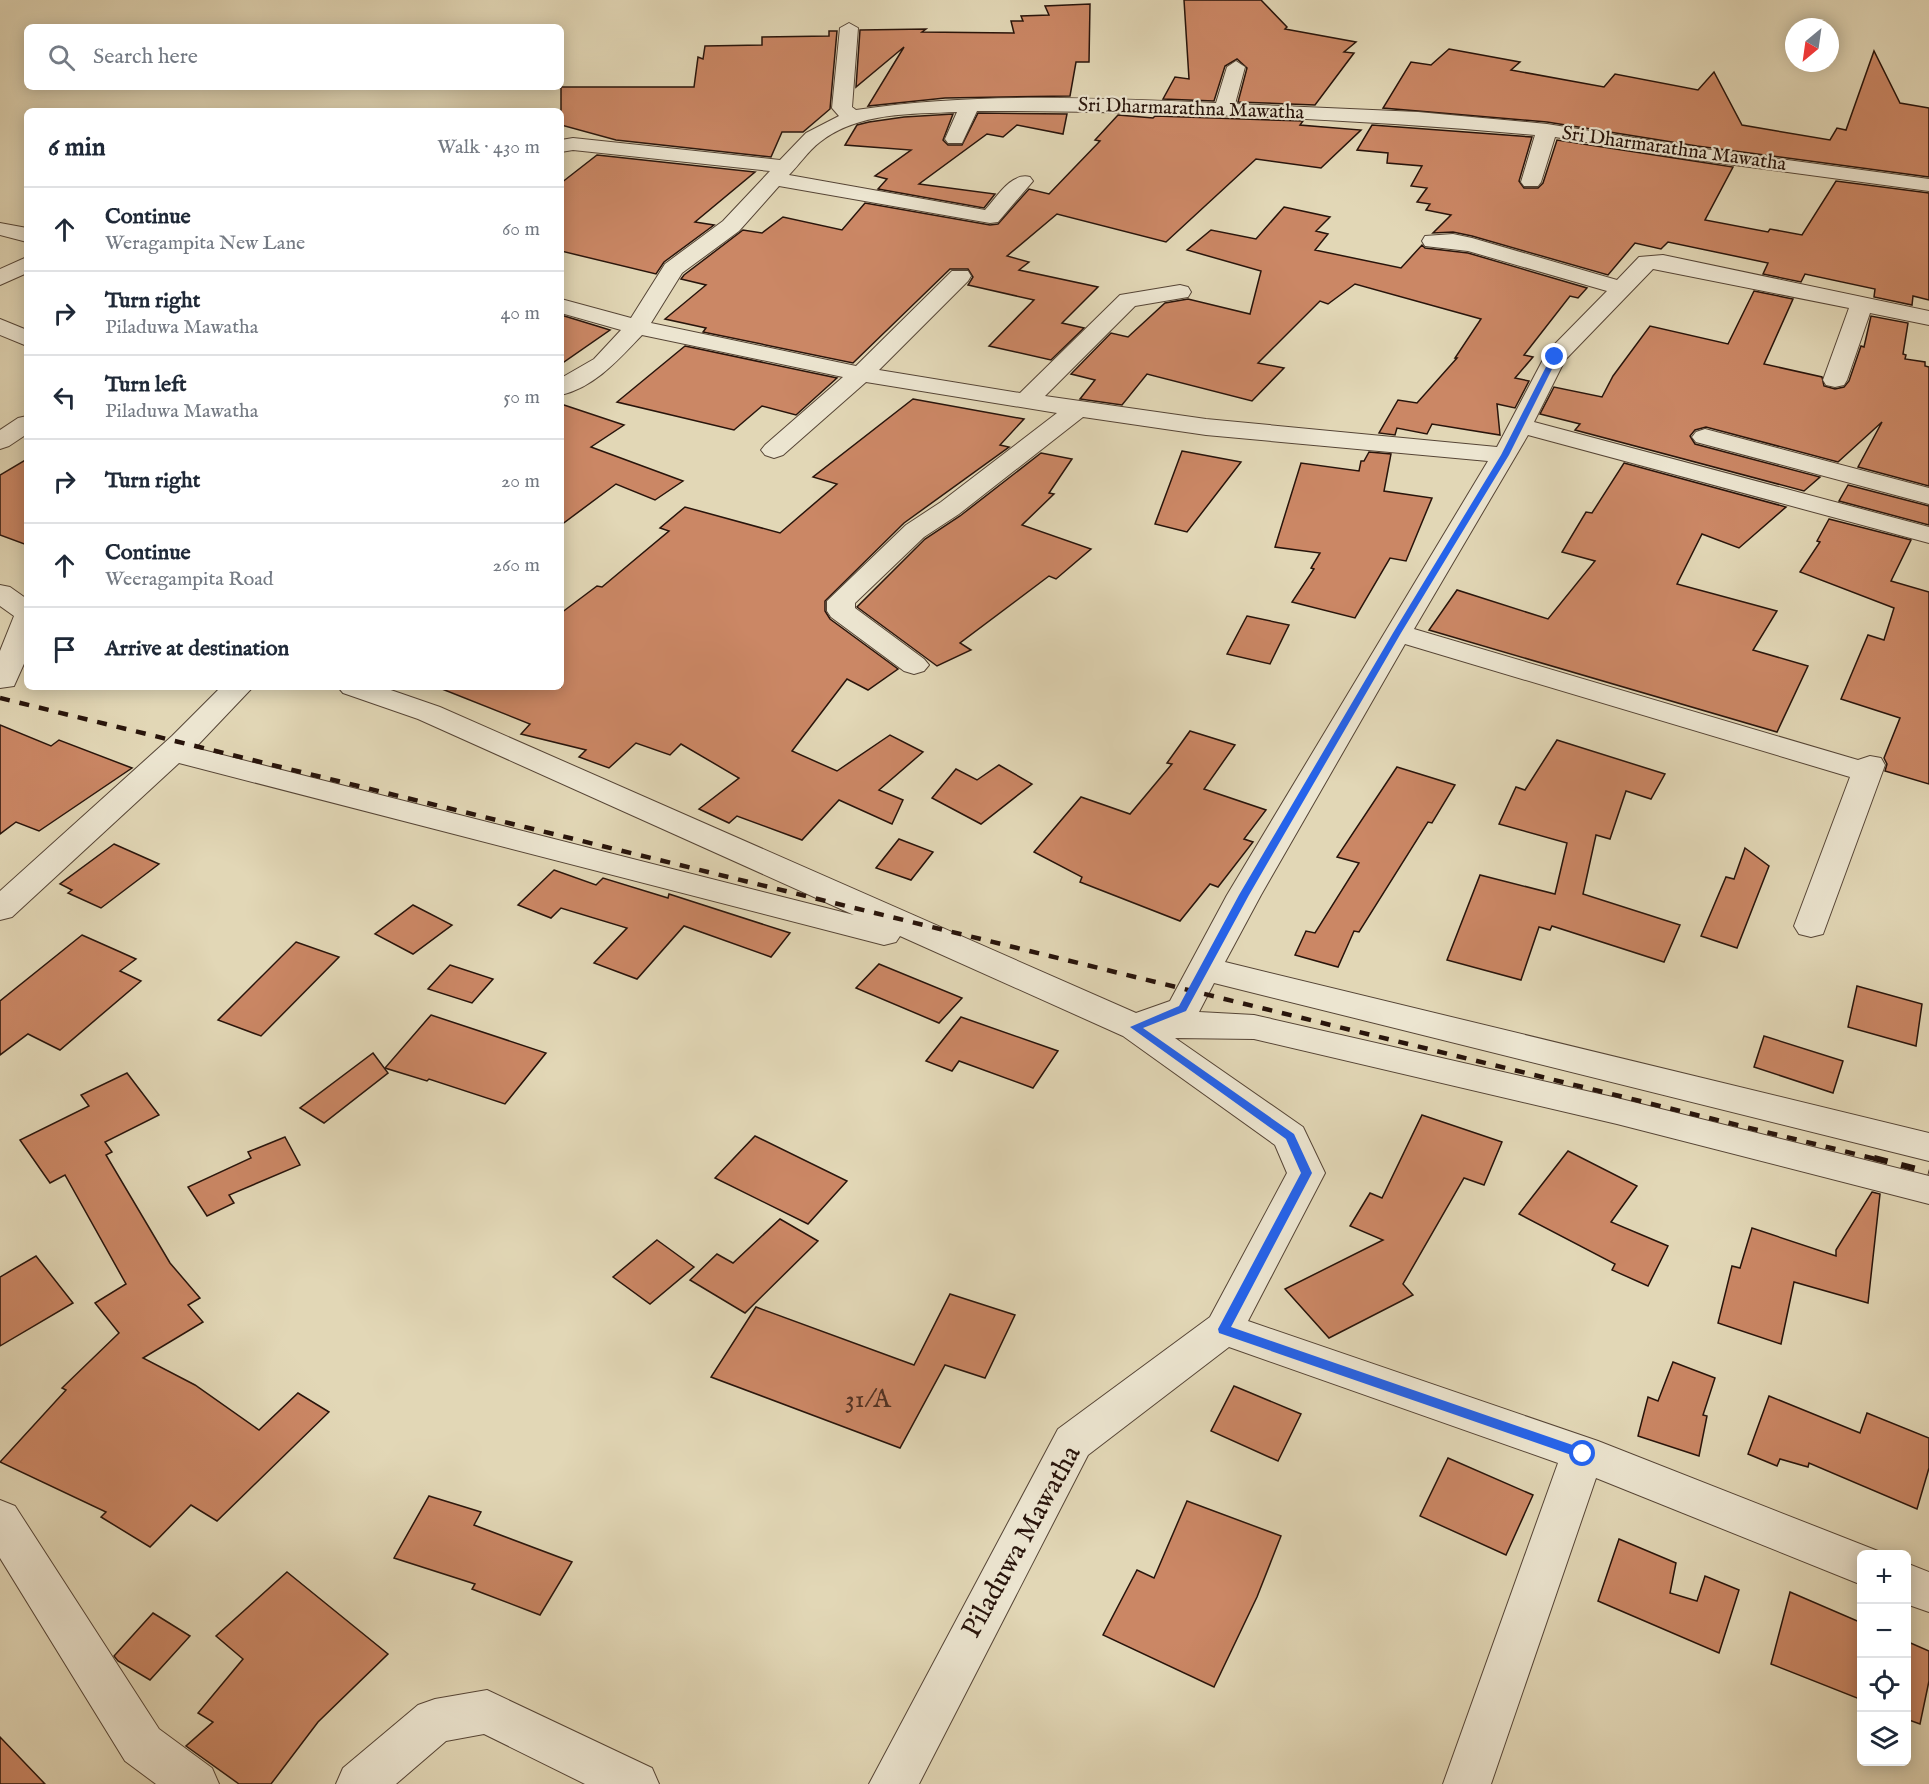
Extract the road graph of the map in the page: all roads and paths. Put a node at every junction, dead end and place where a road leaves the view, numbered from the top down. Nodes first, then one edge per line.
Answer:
1 (849, 27) dead end
2 (1236, 67) dead end
3 (970, 105) junction
4 (1224, 108) junction
5 (852, 117) junction
6 (1547, 130) junction
7 (955, 139) dead end
8 (564, 146) edge
9 (782, 173) junction
10 (1023, 180) dead end
11 (1531, 182) dead end
12 (1929, 185) edge
13 (1, 229) edge
14 (24, 234) edge
15 (1433, 241) dead end
16 (24, 266) edge
17 (960, 276) dead end
18 (0, 278) edge
19 (1622, 288) junction
20 (1180, 292) dead end
21 (1862, 304) junction
22 (564, 307) edge
23 (1929, 318) edge
24 (0, 326) edge
25 (637, 327) junction
26 (24, 338) edge
27 (861, 374) junction
28 (1835, 380) dead end
29 (564, 386) edge
30 (1026, 401) junction
31 (1077, 409) junction
32 (24, 425) edge
33 (1521, 426) junction
34 (1705, 437) dead end
35 (0, 441) edge
36 (774, 450) dead end
37 (1505, 455) junction
38 (1929, 496) edge
39 (1929, 535) edge
40 (0, 593) edge
41 (24, 610) edge
42 (24, 625) edge
43 (1397, 633) junction
44 (914, 665) dead end
45 (4, 680) dead end
46 (235, 690) edge
47 (362, 690) edge
48 (173, 752) junction
49 (0, 909) edge
50 (1811, 926) dead end
51 (1203, 968) junction
52 (1135, 1027) junction
53 (1929, 1147) edge
54 (1929, 1190) edge
55 (1224, 1329) junction
56 (1583, 1454) junction
57 (0, 1519) edge
58 (1857, 1563) edge
59 (1911, 1585) edge
60 (1929, 1592) edge
61 (195, 1784) edge
62 (360, 1784) edge
63 (635, 1784) edge
64 (893, 1784) edge
65 (1467, 1784) edge

1 - 5 street
2 - 4 street
3 - 4 street, Sri Dharmarathna Mawatha
3 - 5 street, Sri Dharmarathna Mawatha
3 - 7 street
4 - 6 street, Sri Dharmarathna Mawatha
5 - 9 street, Sri Dharmarathna Mawatha
6 - 11 street
6 - 12 street, Sri Dharmarathna Mawatha
8 - 9 street
9 - 10 street
9 - 25 street, Sri Dharmarathna Mawatha
13 - 14 street
15 - 19 street
16 - 18 street
17 - 27 street
19 - 21 street
19 - 33 street
20 - 30 street
21 - 23 street
21 - 28 street
22 - 25 street
24 - 26 street
25 - 27 street
25 - 29 street, Sri Dharmarathna Mawatha
27 - 30 street
27 - 36 street
30 - 31 street
31 - 37 street
31 - 44 street
32 - 35 street
33 - 37 street
33 - 39 street
34 - 38 street
37 - 43 street
40 - 41 street
42 - 45 street
43 - 50 street
43 - 51 street
46 - 48 street
47 - 52 street
48 - 49 street
48 - 52 street
51 - 52 street
51 - 53 street
52 - 54 street
52 - 55 street, Piladuwa Mawatha
55 - 56 street
55 - 64 street, Piladuwa Mawatha
56 - 58 street
56 - 65 street
57 - 61 street
59 - 60 street
62 - 63 street

